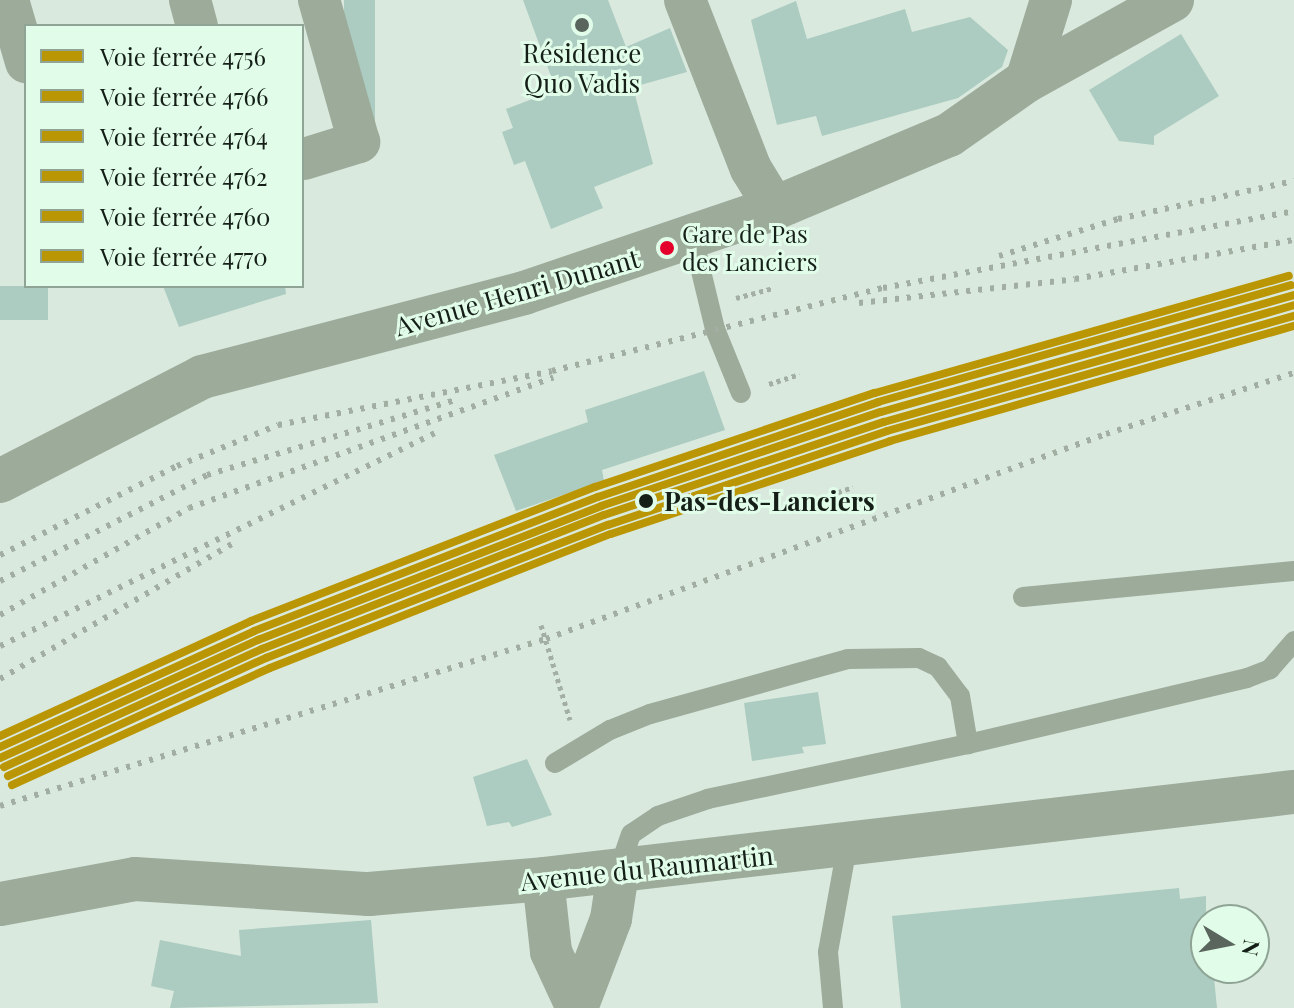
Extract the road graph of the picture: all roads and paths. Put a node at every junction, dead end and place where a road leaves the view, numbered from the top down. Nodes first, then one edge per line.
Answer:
1 (8, 0) edge
2 (190, 0) edge
3 (319, 0) edge
4 (685, 0) edge
5 (1051, 0) edge
6 (1172, 0) edge
7 (196, 24) edge
8 (24, 55) edge
9 (1026, 81) junction
10 (304, 159) dead end
11 (775, 208) junction
12 (693, 238) junction
13 (774, 288) dead end
14 (732, 299) dead end
15 (799, 374) dead end
16 (749, 390) joint
17 (0, 481) edge
18 (853, 487) dead end
19 (815, 500) dead end
20 (1294, 571) edge
21 (1023, 597) dead end
22 (541, 625) dead end
23 (1294, 641) edge
24 (968, 744) junction
25 (579, 747) junction
26 (555, 763) dead end
27 (1294, 792) edge
28 (847, 846) junction
29 (618, 872) junction
30 (543, 879) junction
31 (0, 904) edge
32 (833, 1008) edge

1 - 8 street
2 - 7 street
3 - 10 street
4 - 11 street
5 - 9 street
6 - 9 street, Avenue Henri Dunant
9 - 11 street, Avenue Henri Dunant
11 - 12 street, Avenue Henri Dunant
12 - 16 lane
12 - 17 street, Avenue Henri Dunant
13 - 14 path
15 - 16 path
18 - 19 path
20 - 21 lane
22 - 25 path
23 - 24 lane
24 - 25 lane
24 - 29 lane
25 - 26 lane
27 - 28 street, Avenue du Raumartin
28 - 29 street, Avenue du Raumartin
28 - 32 lane
29 - 30 street, Avenue du Raumartin
29 - 30 street
30 - 31 street, Avenue du Raumartin

